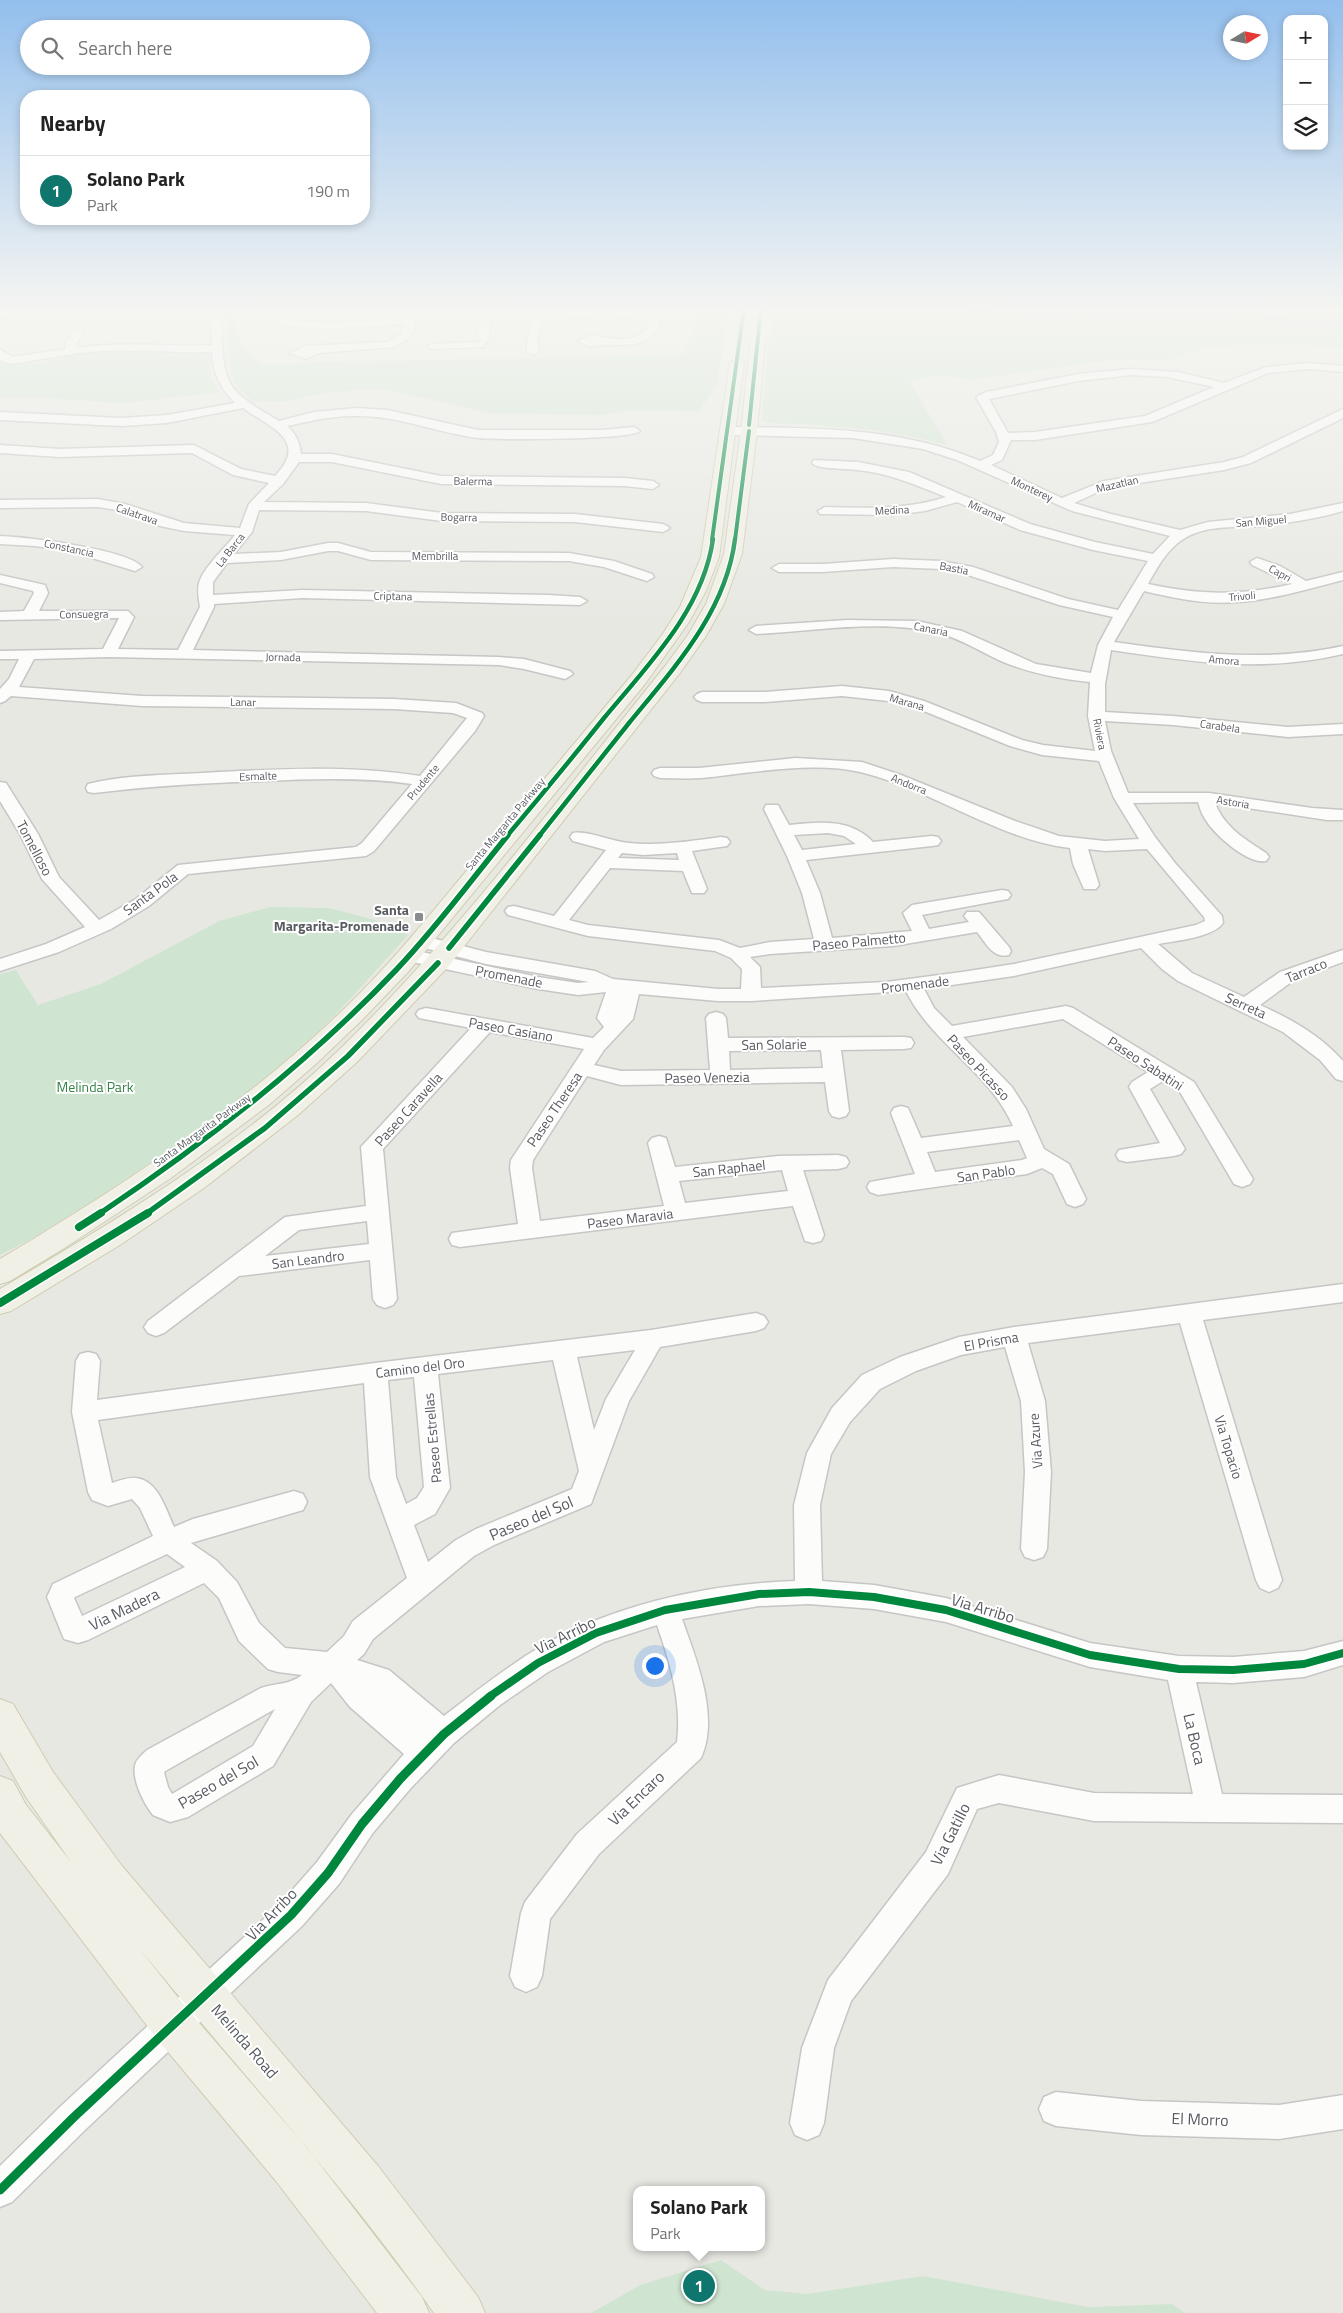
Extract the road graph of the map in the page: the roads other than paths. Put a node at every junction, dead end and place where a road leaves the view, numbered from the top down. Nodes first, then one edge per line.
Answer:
1 (0, 416) edge
2 (183, 416) edge
3 (264, 416) edge
4 (315, 416) edge
5 (396, 416) edge
6 (740, 416) edge
7 (741, 416) edge
8 (993, 416) edge
9 (1160, 416) edge
10 (1337, 416) edge
11 (278, 425) junction
12 (739, 428) junction
13 (634, 431) dead end
14 (1005, 437) junction
15 (0, 449) edge
16 (294, 458) junction
17 (818, 463) dead end
18 (982, 465) junction
19 (279, 480) junction
20 (653, 485) dead end
21 (957, 498) junction
22 (1062, 503) junction
23 (0, 504) edge
24 (255, 506) junction
25 (1343, 508) edge
26 (825, 511) dead end
27 (662, 528) dead end
28 (244, 532) junction
29 (1180, 534) junction
30 (0, 540) edge
31 (222, 559) junction
32 (1158, 559) junction
33 (1257, 562) dead end
34 (136, 566) dead end
35 (779, 568) dead end
36 (1343, 576) edge
37 (647, 577) dead end
38 (0, 579) edge
39 (1303, 585) junction
40 (1140, 586) junction
41 (206, 600) junction
42 (580, 601) dead end
43 (1122, 615) junction
44 (0, 616) edge
45 (29, 616) junction
46 (756, 630) dead end
47 (1105, 645) junction
48 (1343, 650) edge
49 (30, 653) junction
50 (108, 653) junction
51 (0, 654) edge
52 (183, 655) junction
53 (565, 674) dead end
54 (1098, 678) junction
55 (4, 695) edge
56 (702, 697) dead end
57 (476, 716) joint
58 (1096, 716) junction
59 (1343, 729) edge
60 (1105, 757) junction
61 (660, 773) dead end
62 (423, 781) junction
63 (0, 787) edge
64 (94, 788) dead end
65 (1122, 798) junction
66 (1206, 798) junction
67 (772, 809) dead end
68 (1343, 815) edge
69 (782, 831) junction
70 (579, 838) dead end
71 (932, 841) dead end
72 (721, 842) dead end
73 (1078, 844) junction
74 (1151, 844) junction
75 (683, 846) junction
76 (368, 847) joint
77 (618, 847) junction
78 (868, 847) junction
79 (796, 856) junction
80 (1260, 857) dead end
81 (606, 863) junction
82 (690, 866) junction
83 (1090, 885) dead end
84 (698, 889) dead end
85 (1002, 895) dead end
86 (962, 902) junction
87 (514, 911) dead end
88 (558, 922) junction
89 (1214, 923) joint
90 (981, 926) junction
91 (96, 928) junction
92 (923, 935) junction
93 (1145, 942) junction
94 (825, 945) junction
95 (414, 948) junction
96 (1002, 951) dead end
97 (1343, 956) edge
98 (741, 958) junction
99 (448, 959) junction
100 (0, 965) edge
101 (913, 985) junction
102 (620, 986) junction
103 (743, 995) junction
104 (1246, 1005) junction
105 (426, 1014) dead end
106 (716, 1018) dead end
107 (485, 1025) junction
108 (948, 1033) junction
109 (904, 1043) dead end
110 (830, 1044) junction
111 (597, 1045) junction
112 (718, 1045) junction
113 (582, 1068) junction
114 (1342, 1070) edge
115 (1162, 1072) junction
116 (834, 1075) junction
117 (721, 1077) junction
118 (839, 1111) dead end
119 (902, 1113) dead end
120 (1026, 1132) junction
121 (659, 1143) dead end
122 (914, 1146) junction
123 (1127, 1155) dead end
124 (1042, 1159) junction
125 (838, 1162) dead end
126 (790, 1163) junction
127 (667, 1175) junction
128 (1242, 1179) dead end
129 (928, 1180) junction
130 (878, 1187) dead end
131 (801, 1197) junction
132 (1075, 1199) dead end
133 (377, 1212) junction
134 (676, 1212) junction
135 (530, 1231) junction
136 (813, 1235) dead end
137 (460, 1239) dead end
138 (380, 1251) junction
139 (235, 1268) junction
140 (0, 1273) edge
141 (1341, 1296) edge
142 (385, 1298) dead end
143 (0, 1304) edge
144 (1189, 1314) junction
145 (756, 1322) dead end
146 (156, 1327) dead end
147 (1014, 1336) junction
148 (651, 1339) junction
149 (562, 1350) junction
150 (88, 1361) dead end
151 (425, 1366) junction
152 (375, 1372) junction
153 (84, 1412) junction
154 (591, 1471) junction
155 (294, 1502) dead end
156 (399, 1520) junction
157 (168, 1541) junction
158 (1034, 1549) dead end
159 (208, 1569) junction
160 (1269, 1580) dead end
161 (422, 1582) junction
162 (809, 1592) junction
163 (665, 1610) junction
164 (1343, 1653) edge
165 (334, 1664) junction
166 (1179, 1669) junction
167 (302, 1693) junction
168 (0, 1716) edge
169 (435, 1744) junction
170 (0, 1794) edge
171 (1211, 1809) junction
172 (1343, 1809) edge
173 (526, 1976) dead end
174 (206, 1996) junction
175 (173, 2025) junction
176 (1056, 2109) dead end
177 (1343, 2112) edge
178 (807, 2123) dead end
179 (0, 2190) edge
180 (406, 2313) edge
181 (462, 2313) edge

1 - 2 street
3 - 11 street
4 - 11 street
5 - 13 street
6 - 12 main road, Santa Margarita Parkway
7 - 12 main road, Santa Margarita Parkway
8 - 14 street
9 - 14 street
10 - 22 street, Mazatlan
11 - 16 street
12 - 18 street, Monterey
12 - 95 main road, Santa Margarita Parkway
12 - 99 main road, Santa Margarita Parkway
14 - 18 street
15 - 19 street
16 - 19 street, La Barca
16 - 20 street, Balerma
17 - 21 street, Miramar
18 - 22 street, Monterey
19 - 24 street, La Barca
21 - 26 street, Medina
21 - 32 street, Miramar
22 - 29 street, Monterey
23 - 28 street, Calatrava
24 - 27 street, Bogarra
24 - 28 street, La Barca
25 - 29 street, San Miguel
28 - 31 street, La Barca
29 - 32 street, Riviera
30 - 34 street, Constancia
31 - 37 street, Membrilla
31 - 41 street, La Barca
32 - 40 street, Riviera
33 - 39 street, Capri
35 - 43 street, Bastia
36 - 39 street, Trivoli
38 - 45 street
39 - 40 street, Trivoli
40 - 43 street, Riviera
41 - 42 street, Criptana
41 - 52 street, La Barca
43 - 47 street, Riviera
44 - 45 street, Consuegra
45 - 50 street, Consuegra
46 - 54 street, Canaria
47 - 48 street, Amora
47 - 54 street, Riviera
49 - 50 street, Jornada
49 - 51 street, Jornada
49 - 55 street
50 - 52 street, Jornada
52 - 53 street, Jornada
54 - 58 street, Riviera
55 - 57 street, Lanar
56 - 60 street, Marana
57 - 62 street, Prudente
58 - 59 street, Carabela
58 - 60 street, Riviera
60 - 65 street, Riviera
61 - 73 street, Andorra
62 - 64 street, Esmalte
62 - 76 street, Prudente
63 - 91 street, Tomelloso
65 - 66 street, Astoria
65 - 74 street, Riviera
66 - 68 street, Astoria
66 - 80 street
67 - 69 street
69 - 78 street
69 - 79 street
70 - 77 street
71 - 78 street
72 - 75 street
73 - 74 street, Andorra
73 - 83 street
74 - 89 street, Riviera
75 - 77 street
75 - 82 street
76 - 91 street, Santa Pola
77 - 81 street
78 - 79 street
79 - 94 street
81 - 82 street
81 - 88 street
82 - 84 street
85 - 86 street
86 - 90 street
86 - 92 street
87 - 88 street
88 - 98 street
89 - 93 street, Promenade
90 - 92 street, Paseo Palmetto
90 - 96 street
91 - 100 street, Santa Pola
92 - 94 street, Paseo Palmetto
93 - 101 street, Promenade
93 - 104 street, Serreta
94 - 98 street, Paseo Palmetto
95 - 99 street, Promenade
95 - 140 main road, Santa Margarita Parkway
97 - 104 street, Tarraco
98 - 103 street
99 - 102 street, Promenade
99 - 143 main road, Santa Margarita Parkway
101 - 103 street, Promenade
101 - 108 street, Paseo Picasso
102 - 103 street, Promenade
102 - 111 street, Paseo Theresa
104 - 114 street, Serreta
105 - 107 street, Paseo Casiano
106 - 112 street
107 - 111 street, Paseo Casiano
107 - 133 street, Paseo Caravella
108 - 115 street, Paseo Sabatini
108 - 120 street, Paseo Picasso
109 - 110 street, San Solarie
110 - 112 street, San Solarie
110 - 116 street
111 - 113 street, Paseo Theresa
112 - 117 street
113 - 117 street, Paseo Venezia
113 - 135 street, Paseo Theresa
115 - 123 street
115 - 128 street, Paseo Sabatini
116 - 117 street, Paseo Venezia
116 - 118 street
119 - 122 street
120 - 122 street
120 - 124 street, Paseo Picasso
121 - 127 street
122 - 129 street
124 - 129 street, San Pablo
124 - 132 street, Paseo Picasso
125 - 126 street, San Raphael
126 - 127 street, San Raphael
126 - 131 street
127 - 134 street
129 - 130 street, San Pablo
131 - 134 street, Paseo Maravia
131 - 136 street
133 - 138 street, Paseo Caravella
133 - 139 street, San Leandro
134 - 135 street, Paseo Maravia
135 - 137 street, Paseo Maravia
138 - 139 street, San Leandro
138 - 142 street, Paseo Caravella
139 - 146 street, San Leandro
141 - 144 street, El Prisma
144 - 147 street, El Prisma
144 - 160 street, Via Topacio
145 - 148 street, Camino del Oro
147 - 158 street, Via Azure
147 - 162 street, El Prisma
148 - 149 street, Camino del Oro
148 - 154 street, Paseo del Sol
149 - 151 street, Camino del Oro
149 - 154 street
150 - 153 street
151 - 152 street, Camino del Oro
151 - 156 street, Paseo Estrellas
152 - 153 street, Camino del Oro
152 - 156 street
153 - 157 street
154 - 161 street, Paseo del Sol
155 - 157 street, Via Madera
156 - 161 street
157 - 159 street
157 - 159 street, Via Madera
159 - 165 street
161 - 165 street, Paseo del Sol
162 - 163 street, Via Arribo
162 - 166 street, Via Arribo
163 - 169 street, Via Arribo
163 - 173 street, Via Encaro
164 - 166 street, Via Arribo
165 - 167 street, Paseo del Sol
165 - 169 street
166 - 171 street, La Boca
167 - 167 street, Paseo del Sol
168 - 174 main road, Melinda Road
169 - 174 street, Via Arribo
170 - 175 main road
171 - 172 street, Via Gatillo
171 - 178 street, Via Gatillo
174 - 175 street, Via Arribo
174 - 181 main road, Melinda Road
175 - 179 street, Via Arribo
175 - 180 main road
176 - 177 street, El Morro

